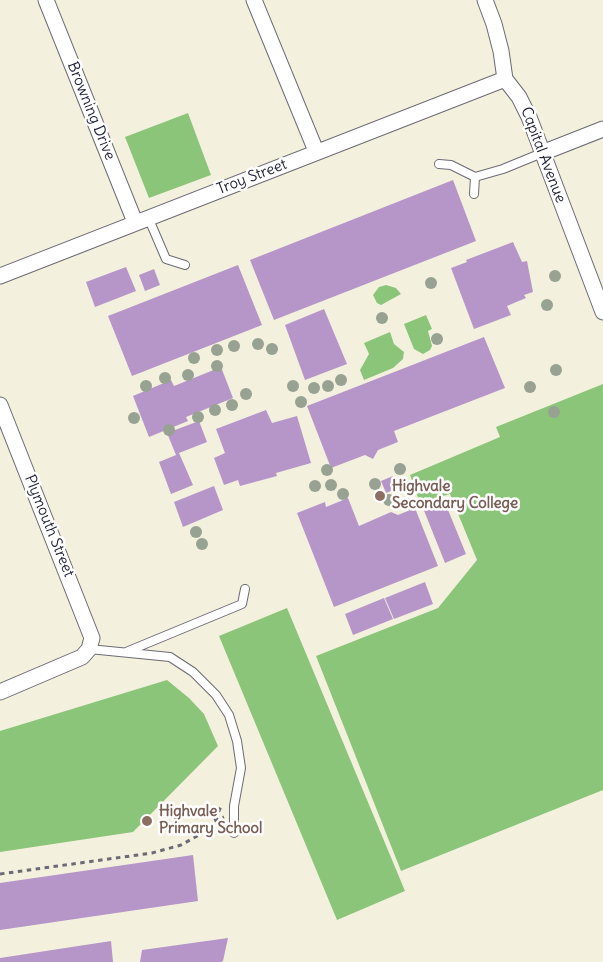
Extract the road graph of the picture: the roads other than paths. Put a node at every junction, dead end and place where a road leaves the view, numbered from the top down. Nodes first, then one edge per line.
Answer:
1 (46, 0) edge
2 (255, 0) edge
3 (485, 0) edge
4 (505, 79) junction
5 (603, 129) edge
6 (316, 152) junction
7 (542, 153) junction
8 (439, 164) dead end
9 (475, 177) junction
10 (474, 194) dead end
11 (142, 220) junction
12 (185, 265) dead end
13 (0, 276) edge
14 (603, 312) edge
15 (0, 405) edge
16 (245, 589) dead end
17 (89, 649) junction
18 (124, 652) junction
19 (0, 692) edge
20 (234, 833) dead end

1 - 11 street, Browning Drive
2 - 6 street
3 - 4 street, Capital Avenue
4 - 6 street, Troy Street
4 - 7 street, Capital Avenue
5 - 7 street
6 - 11 street, Troy Street
7 - 9 lane
7 - 14 street, Capital Avenue
8 - 9 lane
9 - 10 lane
11 - 12 lane
11 - 13 street, Troy Street
15 - 17 street, Plymouth Street
16 - 18 lane
17 - 18 lane
17 - 19 street
18 - 20 lane

